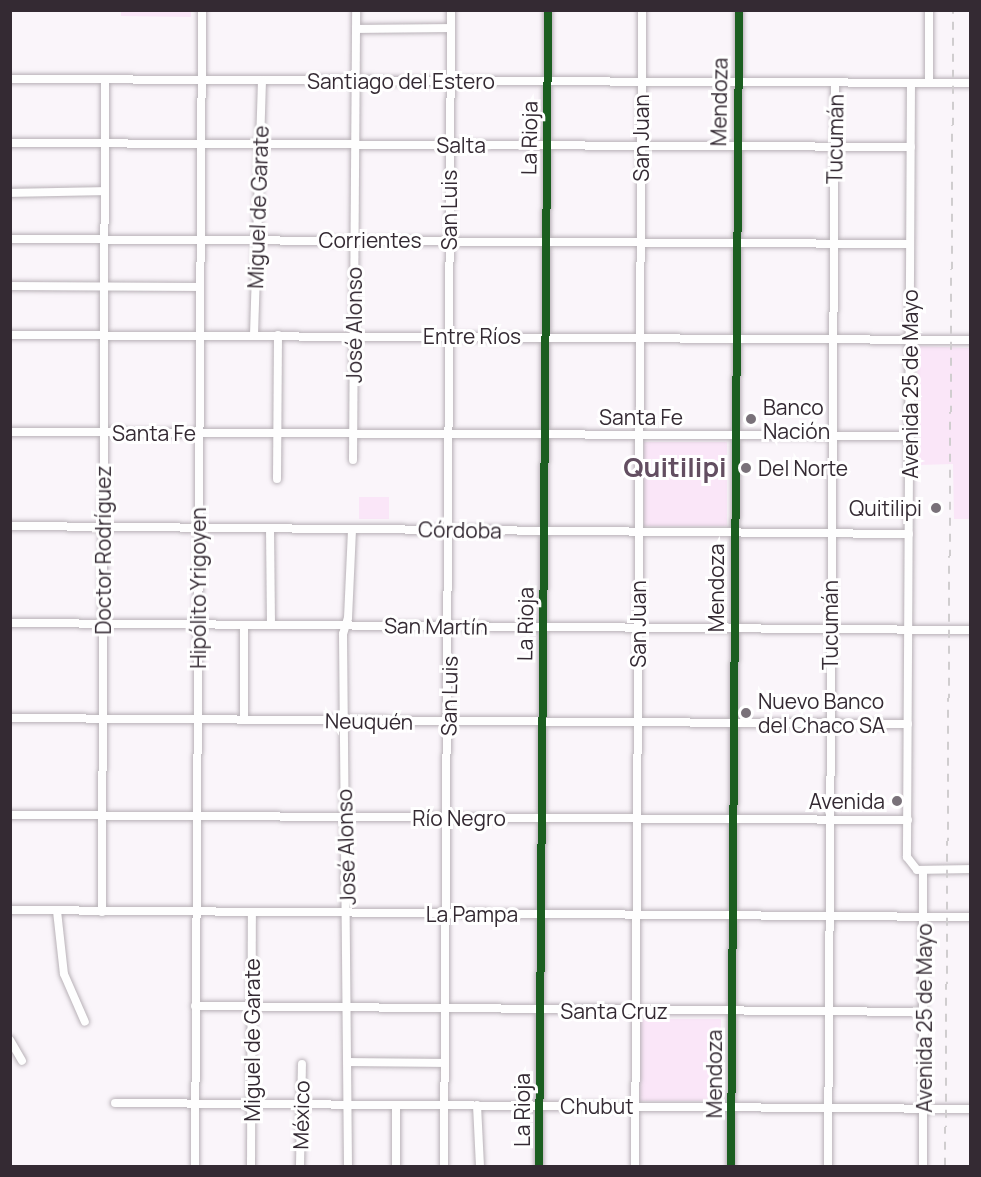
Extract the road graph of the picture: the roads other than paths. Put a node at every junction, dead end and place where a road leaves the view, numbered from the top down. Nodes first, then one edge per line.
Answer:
1 (202, 10) edge
2 (356, 10) edge
3 (451, 10) edge
4 (548, 10) edge
5 (642, 10) edge
6 (739, 10) edge
7 (929, 10) edge
8 (451, 28) junction
9 (356, 29) junction
10 (105, 79) junction
11 (10, 80) edge
12 (201, 80) junction
13 (262, 80) junction
14 (355, 81) junction
15 (451, 81) junction
16 (547, 81) junction
17 (641, 82) junction
18 (736, 83) junction
19 (835, 83) junction
20 (911, 83) junction
21 (929, 83) junction
22 (970, 83) edge
23 (105, 142) junction
24 (10, 143) edge
25 (201, 143) junction
26 (260, 143) junction
27 (355, 144) junction
28 (450, 145) junction
29 (547, 145) junction
30 (642, 146) junction
31 (736, 146) junction
32 (835, 146) junction
33 (911, 147) junction
34 (105, 191) junction
35 (10, 193) edge
36 (105, 238) junction
37 (200, 238) junction
38 (10, 239) edge
39 (258, 239) junction
40 (449, 240) junction
41 (544, 240) junction
42 (354, 241) junction
43 (640, 242) junction
44 (736, 242) junction
45 (834, 243) junction
46 (910, 244) junction
47 (10, 286) edge
48 (104, 287) junction
49 (200, 287) junction
50 (104, 334) junction
51 (10, 335) edge
52 (200, 335) junction
53 (254, 335) junction
54 (278, 335) junction
55 (353, 336) junction
56 (544, 336) junction
57 (449, 337) junction
58 (638, 338) junction
59 (735, 338) junction
60 (833, 339) junction
61 (910, 340) junction
62 (970, 340) edge
63 (10, 432) edge
64 (103, 432) junction
65 (354, 432) junction
66 (198, 433) junction
67 (275, 434) junction
68 (449, 434) junction
69 (545, 434) junction
70 (638, 435) junction
71 (735, 435) junction
72 (832, 436) junction
73 (910, 436) junction
74 (353, 460) dead end
75 (277, 479) dead end
76 (10, 526) edge
77 (103, 527) junction
78 (198, 528) junction
79 (270, 528) junction
80 (352, 529) junction
81 (448, 529) junction
82 (544, 531) junction
83 (638, 531) junction
84 (735, 532) junction
85 (831, 533) junction
86 (909, 534) junction
87 (10, 623) edge
88 (102, 625) junction
89 (244, 625) junction
90 (271, 625) junction
91 (346, 625) junction
92 (197, 626) junction
93 (450, 626) junction
94 (543, 627) junction
95 (638, 627) junction
96 (734, 629) junction
97 (830, 630) junction
98 (909, 630) junction
99 (970, 630) edge
100 (10, 718) edge
101 (103, 720) junction
102 (244, 720) junction
103 (343, 720) junction
104 (197, 721) junction
105 (449, 721) junction
106 (542, 722) junction
107 (637, 723) junction
108 (734, 723) junction
109 (830, 724) junction
110 (908, 724) junction
111 (10, 815) edge
112 (102, 816) junction
113 (345, 816) junction
114 (197, 817) junction
115 (542, 818) junction
116 (448, 819) junction
117 (638, 819) junction
118 (732, 820) junction
119 (829, 820) junction
120 (908, 820) junction
121 (970, 869) edge
122 (923, 870) junction
123 (10, 910) edge
124 (57, 911) junction
125 (102, 912) junction
126 (196, 912) junction
127 (252, 914) junction
128 (348, 914) junction
129 (447, 914) junction
130 (541, 914) junction
131 (637, 915) junction
132 (731, 915) junction
133 (829, 917) junction
134 (970, 917) edge
135 (924, 918) junction
136 (195, 1006) junction
137 (252, 1007) junction
138 (349, 1009) junction
139 (540, 1010) junction
140 (446, 1011) junction
141 (636, 1011) junction
142 (732, 1011) junction
143 (829, 1012) junction
144 (924, 1012) junction
145 (86, 1022) dead end
146 (10, 1040) edge
147 (22, 1061) dead end
148 (349, 1062) junction
149 (445, 1062) junction
150 (302, 1064) dead end
151 (116, 1103) dead end
152 (196, 1103) junction
153 (252, 1104) junction
154 (300, 1104) junction
155 (349, 1104) junction
156 (396, 1105) junction
157 (445, 1105) junction
158 (477, 1105) junction
159 (540, 1106) junction
160 (635, 1106) junction
161 (732, 1107) junction
162 (828, 1108) junction
163 (923, 1108) junction
164 (970, 1109) edge
165 (195, 1167) edge
166 (251, 1167) edge
167 (300, 1167) edge
168 (348, 1167) edge
169 (396, 1167) edge
170 (444, 1167) edge
171 (480, 1167) edge
172 (539, 1167) edge
173 (635, 1167) edge
174 (731, 1167) edge
175 (828, 1167) edge
176 (923, 1167) edge

1 - 12 street, Hipólito Yrigoyen
2 - 9 street, José Alonso
3 - 8 street, San Luis
4 - 16 street, La Rioja
5 - 17 street, San Juan
6 - 18 street, Mendoza
7 - 21 street
8 - 9 street
8 - 15 street, San Luis
9 - 14 street, José Alonso
10 - 11 street, Santiago del Estero
10 - 12 street, Santiago del Estero
10 - 23 street, Doctor Rodríguez
12 - 13 street, Santiago del Estero
12 - 25 street, Hipólito Yrigoyen
13 - 14 street, Santiago del Estero
13 - 26 street, Miguel de Garate
14 - 15 street, Santiago del Estero
14 - 27 street, José Alonso
15 - 16 street, Santiago del Estero
15 - 28 street, San Luis
16 - 17 street, Santiago del Estero
16 - 29 street, La Rioja
17 - 18 street, Santiago del Estero
17 - 30 street, San Juan
18 - 19 street, Santiago del Estero
18 - 31 street, Mendoza
19 - 20 street, Santiago del Estero
19 - 32 street, Tucumán
20 - 21 street, Santiago del Estero
20 - 33 street, Avenida 25 de Mayo
21 - 22 street, Santiago del Estero
23 - 24 street, Salta
23 - 25 street, Salta
23 - 34 street, Doctor Rodríguez
25 - 26 street, Salta
25 - 37 street, Hipólito Yrigoyen
26 - 27 street, Salta
26 - 39 street, Miguel de Garate
27 - 28 street, Salta
27 - 42 street, José Alonso
28 - 29 street, Salta
28 - 40 street, San Luis
29 - 30 street, Salta
29 - 41 street, La Rioja
30 - 31 street, Salta
30 - 43 street, San Juan
31 - 32 street, Salta
31 - 44 street, Mendoza
32 - 33 street, Salta
32 - 45 street, Tucumán
33 - 46 street, Avenida 25 de Mayo
34 - 35 street
34 - 36 street, Doctor Rodríguez
36 - 37 street, Corrientes
36 - 38 street, Corrientes
36 - 48 street, Doctor Rodríguez
37 - 39 street, Corrientes
37 - 49 street, Hipólito Yrigoyen
39 - 42 street, Corrientes
39 - 53 street, Miguel de Garate
40 - 41 street, Corrientes
40 - 42 street, Corrientes
40 - 57 street, San Luis
41 - 43 street, Corrientes
41 - 56 street, La Rioja
42 - 55 street, José Alonso
43 - 44 street, Corrientes
43 - 58 street, San Juan
44 - 45 street, Corrientes
44 - 59 street, Mendoza
45 - 46 street, Corrientes
45 - 60 street, Tucumán
46 - 61 street, Avenida 25 de Mayo
47 - 48 street
48 - 49 street
48 - 50 street, Doctor Rodríguez
49 - 52 street, Hipólito Yrigoyen
50 - 51 street, Entre Ríos
50 - 52 street, Entre Ríos
50 - 64 street, Doctor Rodríguez
52 - 53 street, Entre Ríos
52 - 66 street, Hipólito Yrigoyen
53 - 54 street, Entre Ríos
54 - 55 street, Entre Ríos
54 - 67 street
55 - 57 street, Entre Ríos
55 - 65 street, José Alonso
56 - 57 street, Entre Ríos
56 - 58 street, Entre Ríos
56 - 69 street, La Rioja
57 - 68 street, San Luis
58 - 59 street, Entre Ríos
58 - 70 street, San Juan
59 - 60 street, Entre Ríos
59 - 71 street, Mendoza
60 - 61 street, Entre Ríos
60 - 72 street, Tucumán
61 - 62 street, Entre Ríos
61 - 73 street, Avenida 25 de Mayo
63 - 64 street, Santa Fe
64 - 66 street, Santa Fe
64 - 77 street, Doctor Rodríguez
65 - 67 street, Santa Fe
65 - 68 street, Santa Fe
65 - 74 street, José Alonso
66 - 67 street, Santa Fe
66 - 78 street, Hipólito Yrigoyen
67 - 75 street
68 - 69 street, Santa Fe
68 - 81 street, San Luis
69 - 70 street, Santa Fe
69 - 82 street, La Rioja
70 - 71 street, Santa Fe
70 - 83 street, San Juan
71 - 72 street, Santa Fe
71 - 84 street, Mendoza
72 - 73 street, Santa Fe
72 - 85 street, Tucumán
73 - 86 street, Avenida 25 de Mayo
76 - 77 street, Córdoba
77 - 78 street, Córdoba
77 - 88 street, Doctor Rodríguez
78 - 79 street, Córdoba
78 - 92 street, Hipólito Yrigoyen
79 - 80 street, Córdoba
79 - 90 street
80 - 81 street, Córdoba
80 - 91 street, José Alonso
81 - 82 street, Córdoba
81 - 93 street, San Luis
82 - 83 street, Córdoba
82 - 94 street, La Rioja
83 - 84 street, Córdoba
83 - 95 street, San Juan
84 - 85 street, Córdoba
84 - 96 street, Mendoza
85 - 86 street, Córdoba
85 - 97 street, Tucumán
86 - 98 street, Avenida 25 de Mayo
87 - 88 street, San Martín
88 - 92 street, San Martín
88 - 101 street, Doctor Rodríguez
89 - 90 street, San Martín
89 - 92 street, San Martín
89 - 102 street
90 - 91 street, San Martín
91 - 93 street, San Martín
91 - 103 street, José Alonso
92 - 104 street, Hipólito Yrigoyen
93 - 94 street, San Martín
93 - 105 street, San Luis
94 - 95 street, San Martín
94 - 106 street, La Rioja
95 - 96 street, San Martín
95 - 107 street, San Juan
96 - 97 street, San Martín
96 - 108 street, Mendoza
97 - 98 street, San Martín
97 - 109 street, Tucumán
98 - 99 street, San Martín
98 - 110 street, Avenida 25 de Mayo
100 - 101 street, Neuquén
101 - 104 street, Neuquén
101 - 112 street, Doctor Rodríguez
102 - 103 street, Neuquén
102 - 104 street, Neuquén
103 - 105 street, Neuquén
103 - 113 street, José Alonso
104 - 114 street, Hipólito Yrigoyen
105 - 106 street, Neuquén
105 - 116 street, San Luis
106 - 107 street, Neuquén
106 - 115 street, La Rioja
107 - 108 street, Neuquén
107 - 117 street, San Juan
108 - 109 street, Neuquén
108 - 118 street, Mendoza
109 - 110 street, Neuquén
109 - 119 street, Tucumán
110 - 120 street, Avenida 25 de Mayo
111 - 112 street, Río Negro
112 - 114 street, Río Negro
112 - 125 street, Doctor Rodríguez
113 - 114 street, Río Negro
113 - 116 street, Río Negro
113 - 128 street, José Alonso
114 - 126 street, Hipólito Yrigoyen
115 - 116 street, Río Negro
115 - 117 street, Río Negro
115 - 130 street, La Rioja
116 - 129 street, San Luis
117 - 118 street, Río Negro
117 - 131 street, San Juan
118 - 119 street, Río Negro
118 - 132 street, Mendoza
119 - 120 street, Río Negro
119 - 133 street, Tucumán
120 - 122 street, Avenida 25 de Mayo
121 - 122 street
122 - 135 street, Avenida 25 de Mayo
123 - 124 street, La Pampa
124 - 125 street, La Pampa
124 - 145 street
125 - 126 street, La Pampa
126 - 127 street, La Pampa
126 - 136 street, Hipólito Yrigoyen
127 - 128 street, La Pampa
127 - 137 street, Miguel de Garate
128 - 129 street, La Pampa
128 - 138 street, José Alonso
129 - 130 street, La Pampa
129 - 140 street, San Luis
130 - 131 street, La Pampa
130 - 139 street, La Rioja
131 - 132 street, La Pampa
131 - 141 street, San Juan
132 - 133 street, La Pampa
132 - 142 street, Mendoza
133 - 135 street, La Pampa
133 - 143 street, Tucumán
134 - 135 street, La Pampa
135 - 144 street, Avenida 25 de Mayo
136 - 137 street, Santa Cruz
136 - 152 street, Hipólito Yrigoyen
137 - 138 street, Santa Cruz
137 - 153 street, Miguel de Garate
138 - 140 street, Santa Cruz
138 - 148 street, José Alonso
139 - 140 street, Santa Cruz
139 - 141 street, Santa Cruz
139 - 159 street, La Rioja
140 - 149 street, San Luis
141 - 142 street, Santa Cruz
141 - 160 street, San Juan
142 - 143 street, Santa Cruz
142 - 161 street, Mendoza
143 - 144 street, Santa Cruz
143 - 162 street, Tucumán
144 - 163 street, Avenida 25 de Mayo
146 - 147 street
148 - 149 street
148 - 155 street, José Alonso
149 - 157 street, San Luis
150 - 154 street, México
151 - 152 street, Chubut
152 - 153 street, Chubut
152 - 165 street, Hipólito Yrigoyen
153 - 154 street, Chubut
153 - 166 street, Miguel de Garate
154 - 155 street, Chubut
154 - 167 street, México
155 - 156 street, Chubut
155 - 168 street, José Alonso
156 - 157 street, Chubut
156 - 169 street
157 - 158 street, Chubut
157 - 170 street, San Luis
158 - 159 street, Chubut
158 - 171 street
159 - 160 street, Chubut
159 - 172 street, La Rioja
160 - 161 street, Chubut
160 - 173 street, San Juan
161 - 162 street, Chubut
161 - 174 street, Mendoza
162 - 163 street, Chubut
162 - 175 street, Tucumán
163 - 164 street, Chubut
163 - 176 street, Avenida 25 de Mayo

